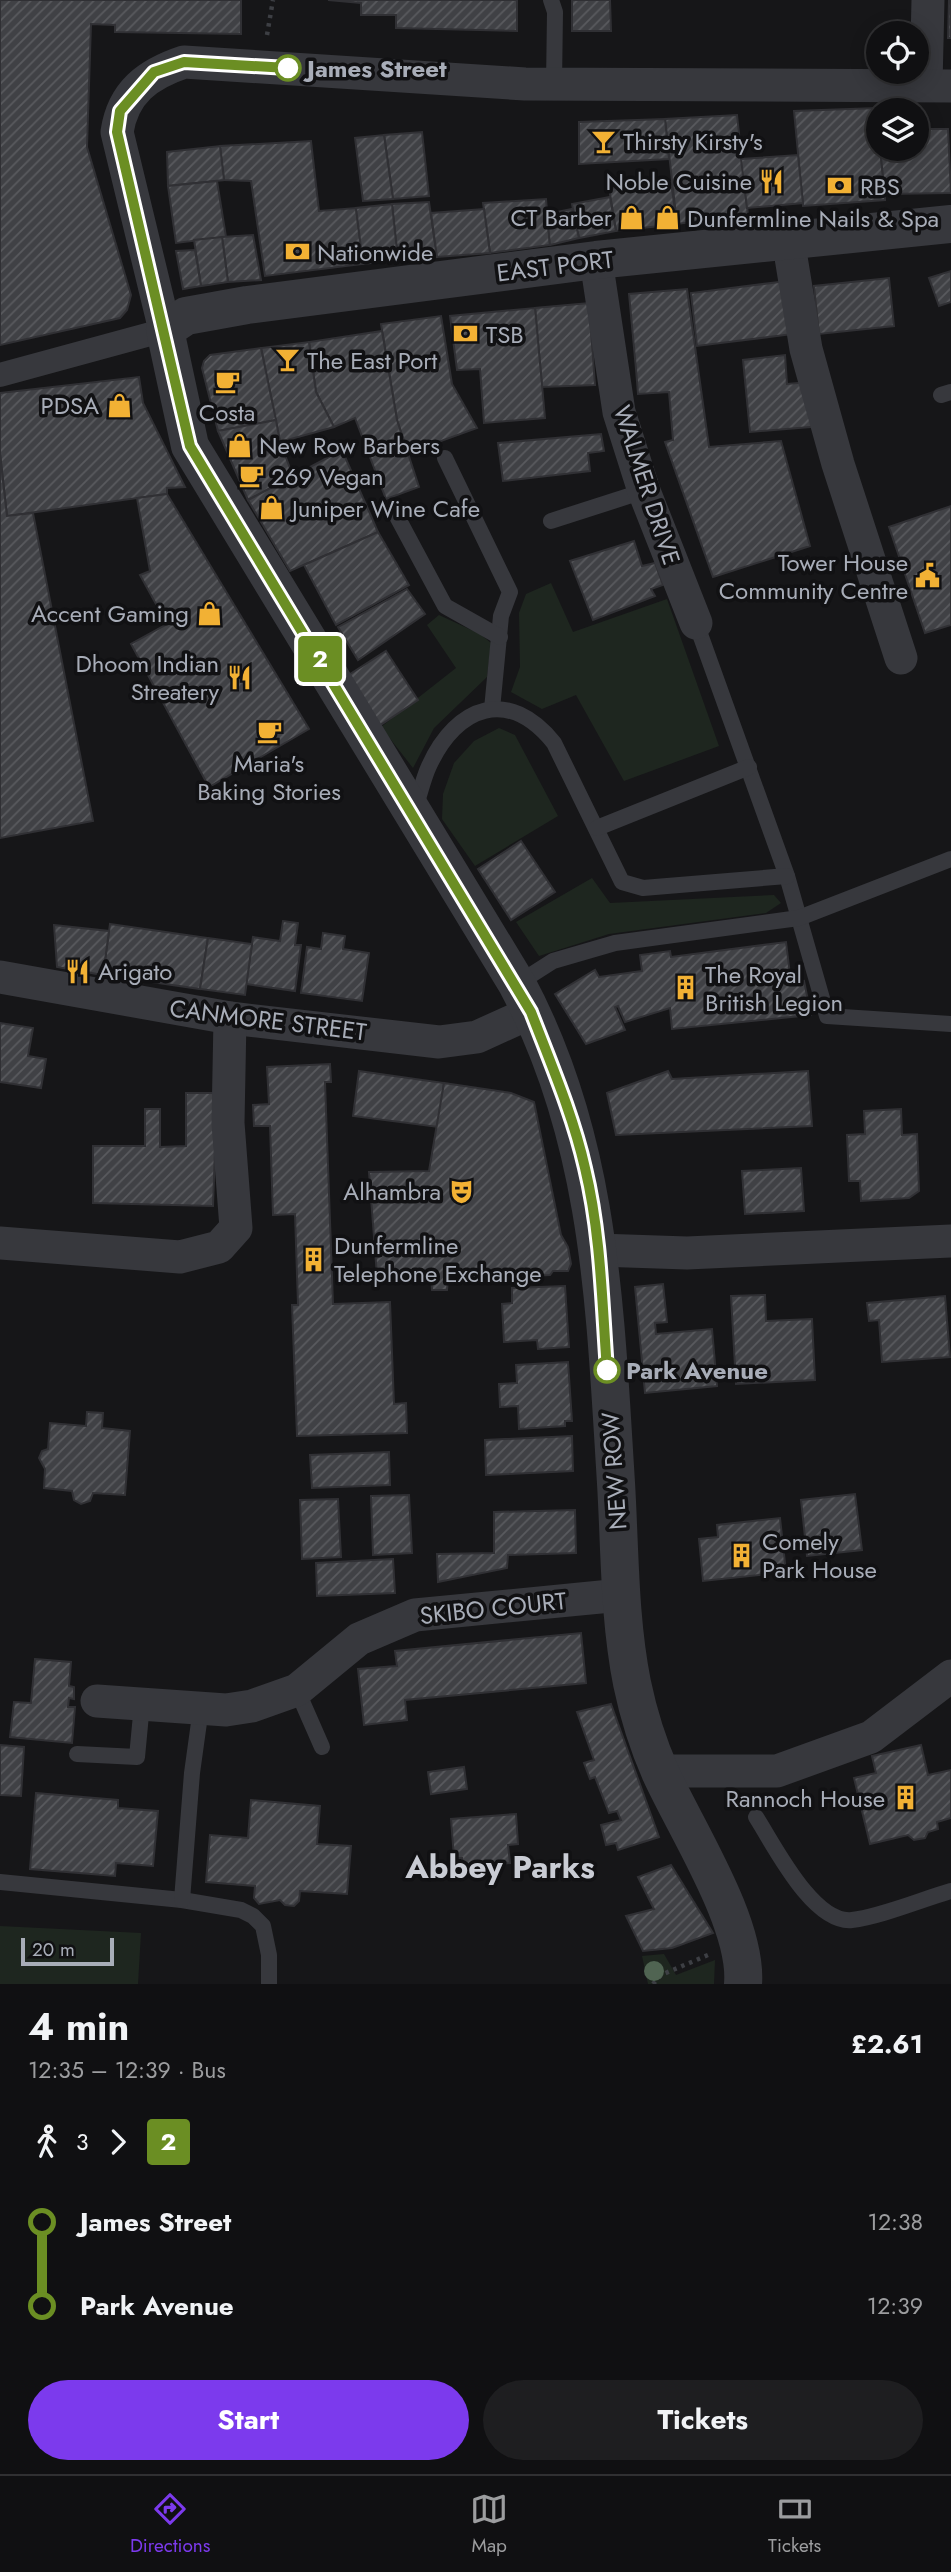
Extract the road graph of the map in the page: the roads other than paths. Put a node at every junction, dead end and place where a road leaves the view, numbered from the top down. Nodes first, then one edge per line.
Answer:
1 (551, 0) edge
2 (928, 0) edge
3 (554, 84) junction
4 (938, 85) edge
5 (951, 224) edge
6 (788, 239) junction
7 (596, 260) junction
8 (165, 330) junction
9 (0, 375) edge
10 (445, 458) dead end
11 (644, 491) junction
12 (393, 509) dead end
13 (551, 521) dead end
14 (696, 623) joint
15 (500, 637) junction
16 (901, 658) dead end
17 (492, 709) junction
18 (749, 767) junction
19 (413, 814) junction
20 (597, 828) junction
21 (951, 859) edge
22 (787, 876) junction
23 (799, 918) junction
24 (0, 978) edge
25 (524, 998) junction
26 (230, 1018) junction
27 (951, 1024) edge
28 (951, 1241) edge
29 (0, 1242) edge
30 (598, 1250) junction
31 (621, 1595) junction
32 (951, 1676) edge
33 (297, 1690) junction
34 (97, 1701) dead end
35 (142, 1704) junction
36 (201, 1708) junction
37 (322, 1747) dead end
38 (77, 1754) dead end
39 (659, 1771) junction
40 (756, 1817) dead end
41 (0, 1882) edge
42 (951, 1891) edge
43 (181, 1899) junction
44 (269, 1984) edge
45 (743, 1984) edge

1 - 3 lane
2 - 4 street
3 - 4 street
3 - 8 street
5 - 6 street, EAST PORT
6 - 7 street, EAST PORT
6 - 16 street
7 - 8 street, EAST PORT
7 - 11 street, WALMER DRIVE
8 - 9 street
8 - 19 street, NEW ROW
10 - 15 lane
11 - 13 lane
11 - 14 street, WALMER DRIVE
12 - 15 lane
14 - 18 lane
15 - 17 lane
17 - 19 lane
17 - 20 lane
18 - 20 lane
18 - 22 lane
19 - 25 street, NEW ROW
20 - 22 lane
21 - 23 lane
22 - 23 lane
23 - 25 lane
23 - 27 lane
24 - 26 street, CANMORE STREET
25 - 26 street, CANMORE STREET
25 - 30 street, NEW ROW
26 - 29 street
28 - 30 street
30 - 31 street, NEW ROW
31 - 33 street, SKIBO COURT
31 - 39 street, NEW ROW
32 - 39 street
33 - 36 street, SKIBO COURT
33 - 37 lane
34 - 35 street, SKIBO COURT
35 - 36 street, SKIBO COURT
35 - 38 lane
36 - 43 lane
39 - 45 street, NEW ROW
40 - 42 lane
41 - 43 lane
43 - 44 lane

